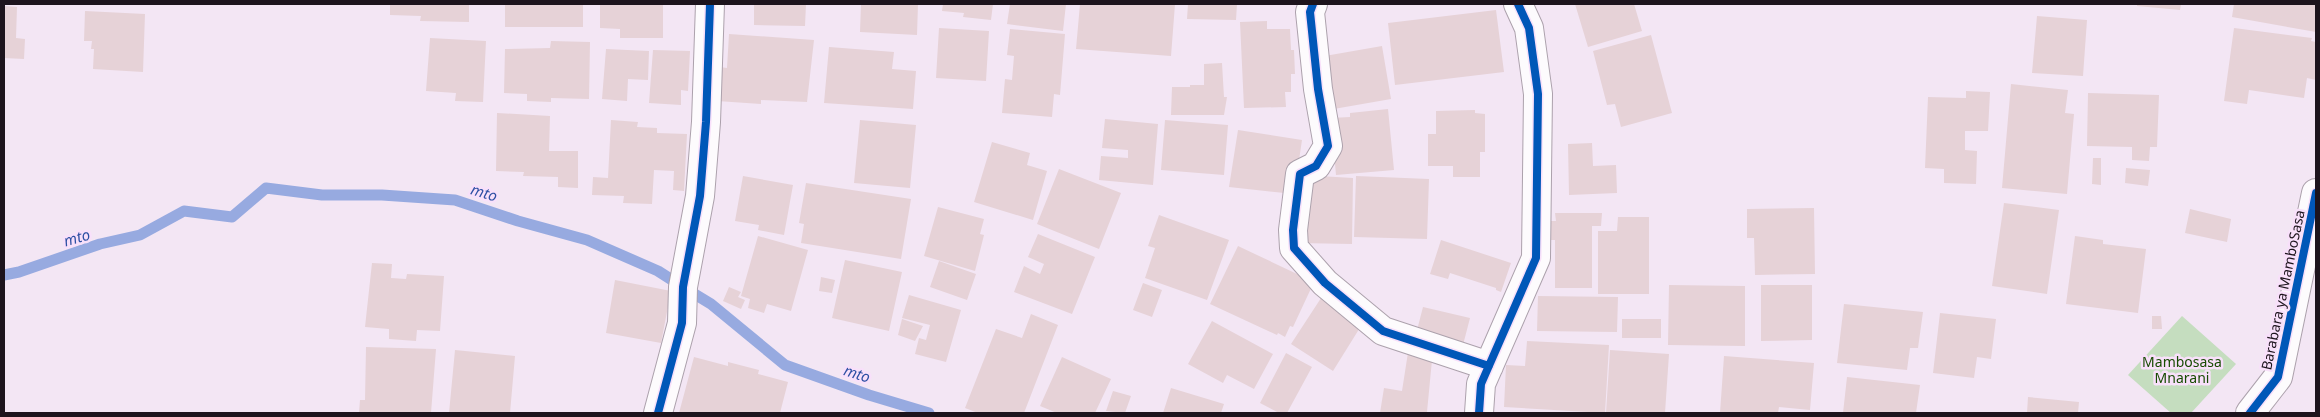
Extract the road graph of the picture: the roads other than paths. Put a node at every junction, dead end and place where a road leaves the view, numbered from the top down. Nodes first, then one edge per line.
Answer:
1 (710, 4) edge
2 (1313, 4) edge
3 (1518, 4) edge
4 (2316, 193) edge
5 (1489, 366) junction
6 (658, 413) edge
7 (1480, 413) edge
8 (2250, 413) edge

1 - 6 street
2 - 5 street
3 - 5 street
4 - 8 street, Barabara ya MamboSasa
5 - 7 street

